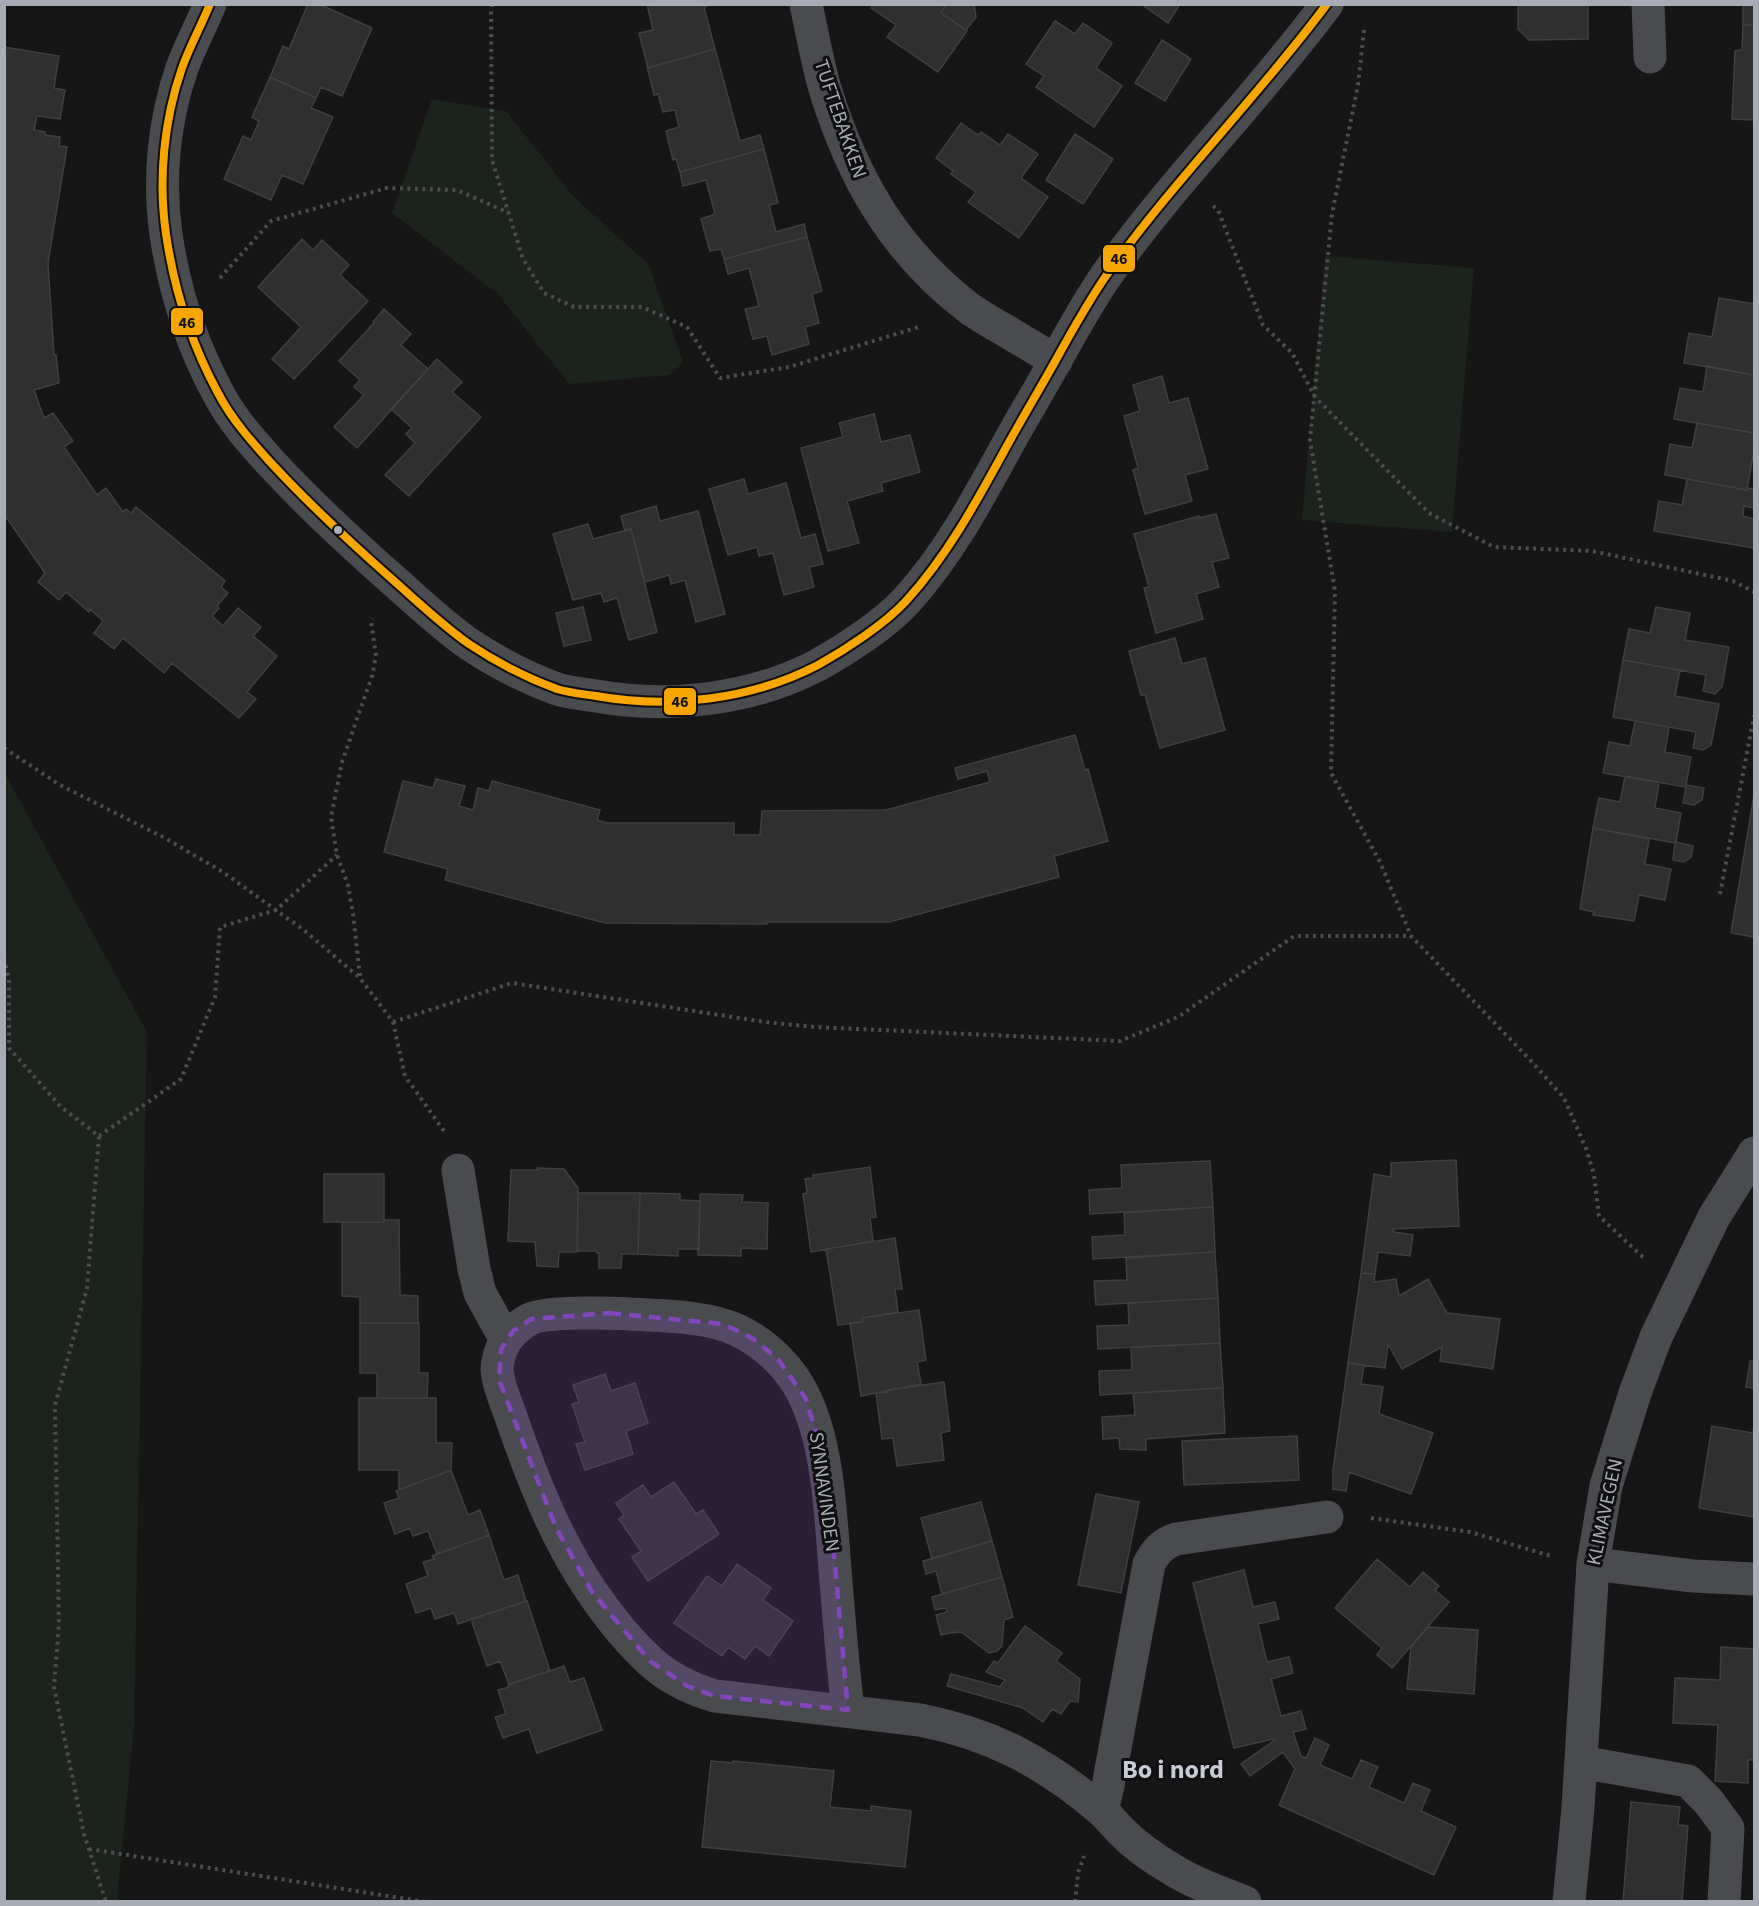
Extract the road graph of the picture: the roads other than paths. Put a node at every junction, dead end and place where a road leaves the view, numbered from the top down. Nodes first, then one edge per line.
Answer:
1 (210, 4) edge
2 (806, 4) edge
3 (1327, 4) edge
4 (1648, 4) edge
5 (1650, 57) dead end
6 (1056, 360) junction
7 (1755, 1154) edge
8 (458, 1170) road end
9 (506, 1340) junction
10 (1327, 1517) road end
11 (1593, 1564) junction
12 (1755, 1579) edge
13 (848, 1710) junction
14 (1581, 1762) junction
15 (1102, 1811) junction
16 (1245, 1902) edge
17 (1569, 1902) edge
18 (1724, 1902) edge

1 - 6 street
2 - 6 street, TUFTEBAKKEN
3 - 6 street
4 - 5 street
7 - 11 street, KLIMAVEGEN
8 - 9 street
9 - 13 street
9 - 13 street, SYNNAVINDEN
10 - 15 street
11 - 12 street
11 - 14 street, KLIMAVEGEN
13 - 15 street
14 - 17 street, KLIMAVEGEN
14 - 18 street
15 - 16 street

